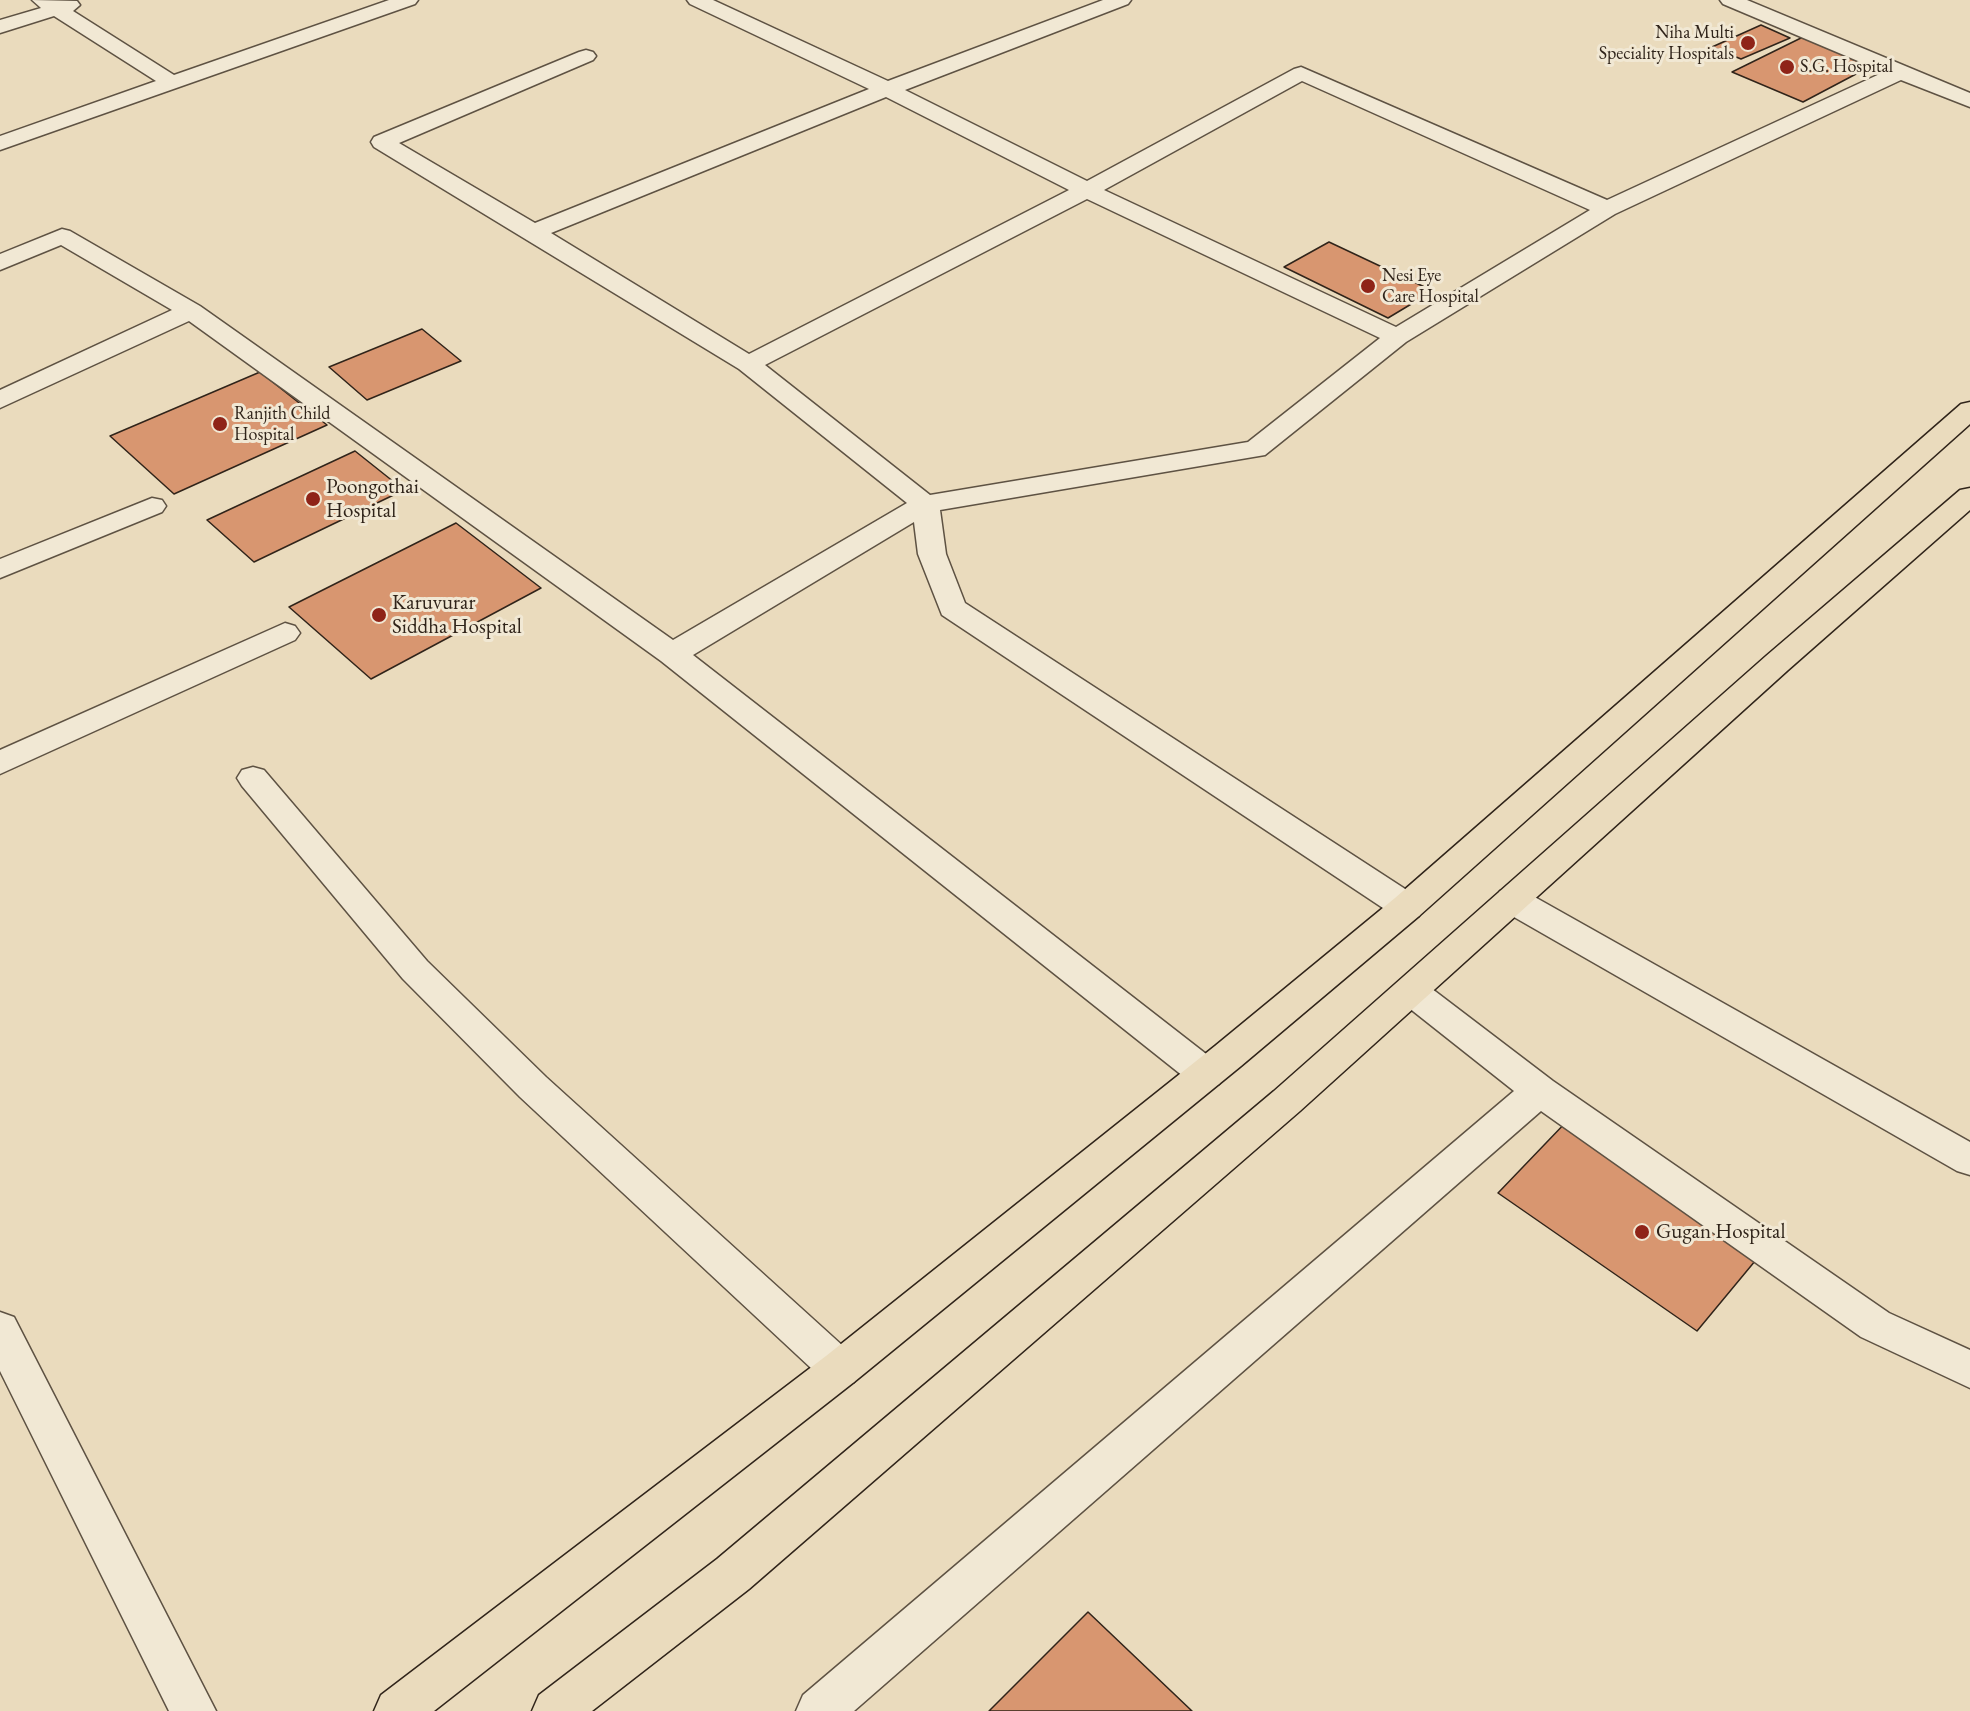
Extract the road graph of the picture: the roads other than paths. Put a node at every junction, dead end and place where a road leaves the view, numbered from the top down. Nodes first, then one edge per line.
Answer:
1 (85, 0) edge
2 (408, 0) edge
3 (697, 0) edge
4 (1121, 0) edge
5 (1730, 0) edge
6 (49, 5) edge
7 (0, 27) edge
8 (586, 56) dead end
9 (1901, 72) junction
10 (171, 82) junction
11 (886, 89) junction
12 (1970, 101) edge
13 (0, 143) edge
14 (1087, 190) junction
15 (1607, 209) junction
16 (533, 232) junction
17 (0, 263) edge
18 (191, 311) junction
19 (1397, 337) junction
20 (748, 364) junction
21 (0, 400) edge
22 (1970, 410) edge
23 (1970, 496) edge
24 (925, 504) junction
25 (152, 506) dead end
26 (0, 569) edge
27 (285, 633) dead end
28 (672, 654) junction
29 (0, 763) edge
30 (253, 778) dead end
31 (1512, 900) junction
32 (1407, 907) junction
33 (1411, 991) junction
34 (1206, 1074) junction
35 (1540, 1091) junction
36 (1970, 1160) edge
37 (0, 1330) edge
38 (840, 1369) junction
39 (1970, 1370) edge
40 (194, 1711) edge
41 (397, 1711) edge
42 (555, 1711) edge
43 (819, 1711) edge

1 - 6 street
2 - 10 street
3 - 11 street
4 - 11 street
5 - 9 street
6 - 7 street
6 - 10 street
8 - 16 street
9 - 12 street
9 - 15 street
10 - 13 street
11 - 14 street
11 - 16 street
14 - 15 street
14 - 19 street
14 - 20 street
15 - 19 street
16 - 20 street
17 - 18 street
18 - 21 street
18 - 28 street
19 - 24 street
20 - 24 street
22 - 32 main road
23 - 31 main road
24 - 28 street
24 - 32 street
25 - 26 street
27 - 29 street
28 - 34 street
30 - 38 street
31 - 33 main road
31 - 36 street
32 - 34 main road
33 - 35 street
33 - 42 main road
34 - 38 main road
35 - 39 street
35 - 43 street
37 - 40 street
38 - 41 main road

